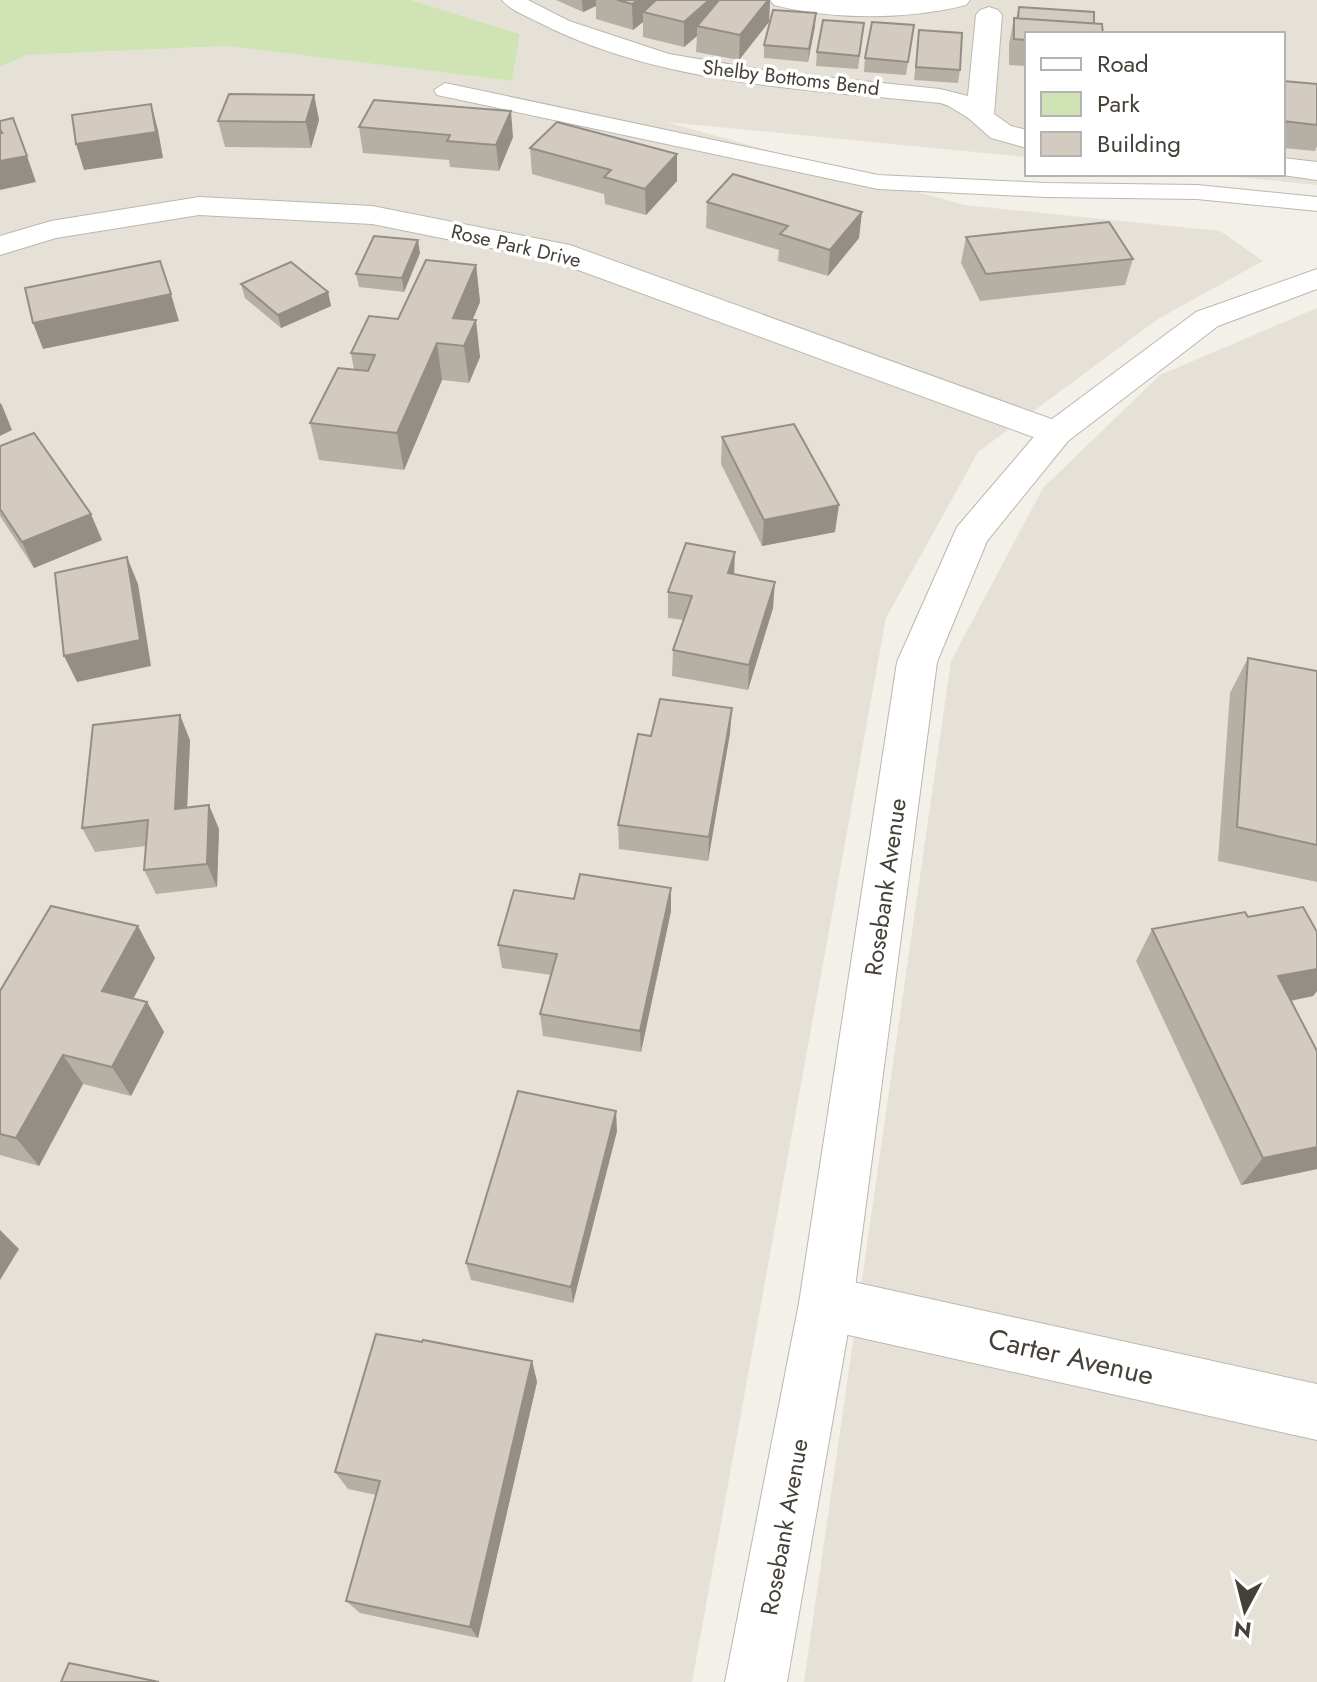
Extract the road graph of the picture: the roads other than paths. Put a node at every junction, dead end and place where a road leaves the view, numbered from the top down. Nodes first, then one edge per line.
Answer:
1 (512, 0) edge
2 (783, 0) edge
3 (957, 0) edge
4 (877, 3) edge
5 (989, 15) dead end
6 (445, 90) dead end
7 (980, 116) junction
8 (1025, 139) edge
9 (1285, 167) edge
10 (1317, 171) edge
11 (1317, 204) edge
12 (0, 246) edge
13 (1317, 278) edge
14 (1056, 433) junction
15 (826, 1303) junction
16 (1317, 1412) edge
17 (756, 1682) edge

1 - 7 lane, Shelby Bottoms Bend
2 - 4 street
3 - 4 street
5 - 7 street
6 - 11 lane
7 - 8 street
9 - 10 street
12 - 14 street, Rose Park Drive
13 - 14 street, Rosebank Avenue
14 - 15 street, Rosebank Avenue
15 - 16 street, Carter Avenue
15 - 17 street, Rosebank Avenue

